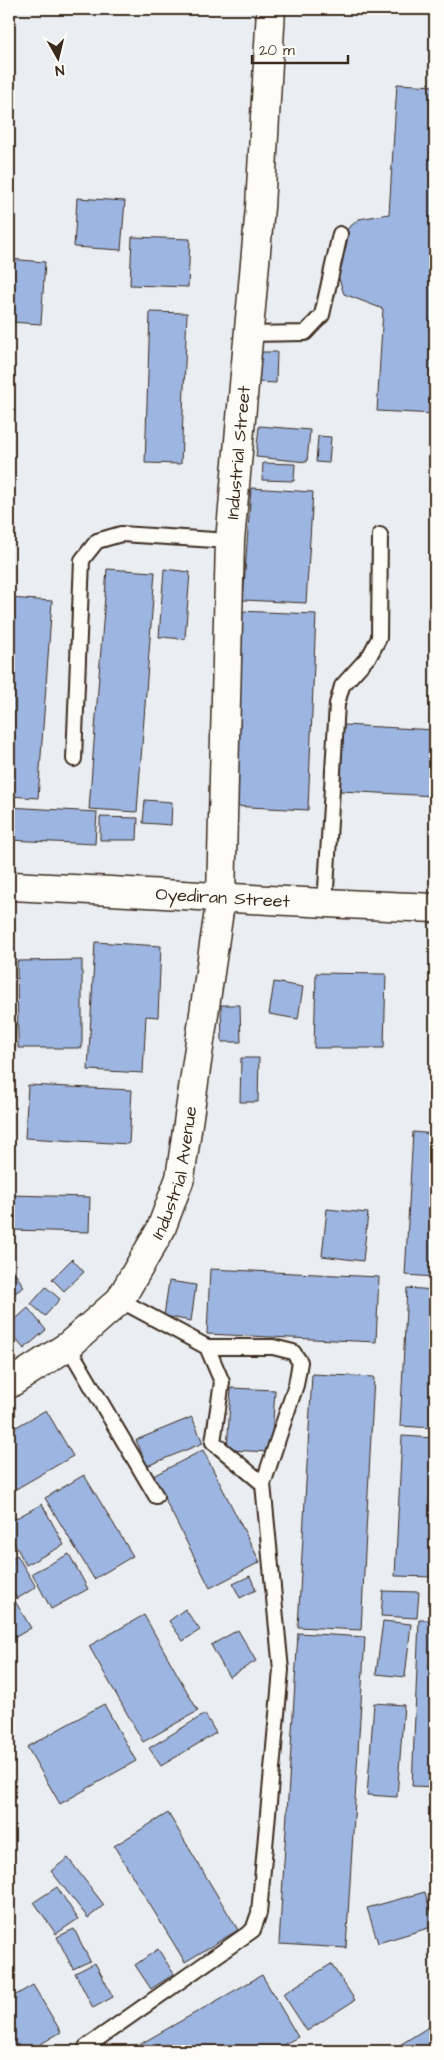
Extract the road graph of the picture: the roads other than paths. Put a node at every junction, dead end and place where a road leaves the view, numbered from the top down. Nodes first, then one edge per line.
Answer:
1 (271, 9) edge
2 (340, 234) dead end
3 (249, 334) junction
4 (380, 535) dead end
5 (230, 541) junction
6 (74, 759) dead end
7 (9, 886) edge
8 (221, 897) junction
9 (325, 905) junction
10 (435, 908) edge
11 (120, 1300) junction
12 (68, 1346) junction
13 (207, 1347) junction
14 (9, 1384) edge
15 (263, 1484) junction
16 (156, 1496) dead end
17 (86, 2047) dead end

1 - 3 street, Industrial Street
2 - 3 lane
3 - 5 street, Industrial Street
4 - 9 lane
5 - 6 lane
5 - 8 street, Industrial Street
7 - 8 street, Oyediran Street
8 - 9 street, Oyediran Street
8 - 11 street, Industrial Avenue
9 - 10 street, Oyediran Street
11 - 12 street, Industrial Avenue
11 - 13 lane
12 - 14 street, Industrial Avenue
12 - 16 lane
13 - 15 lane
13 - 15 lane
15 - 17 lane

